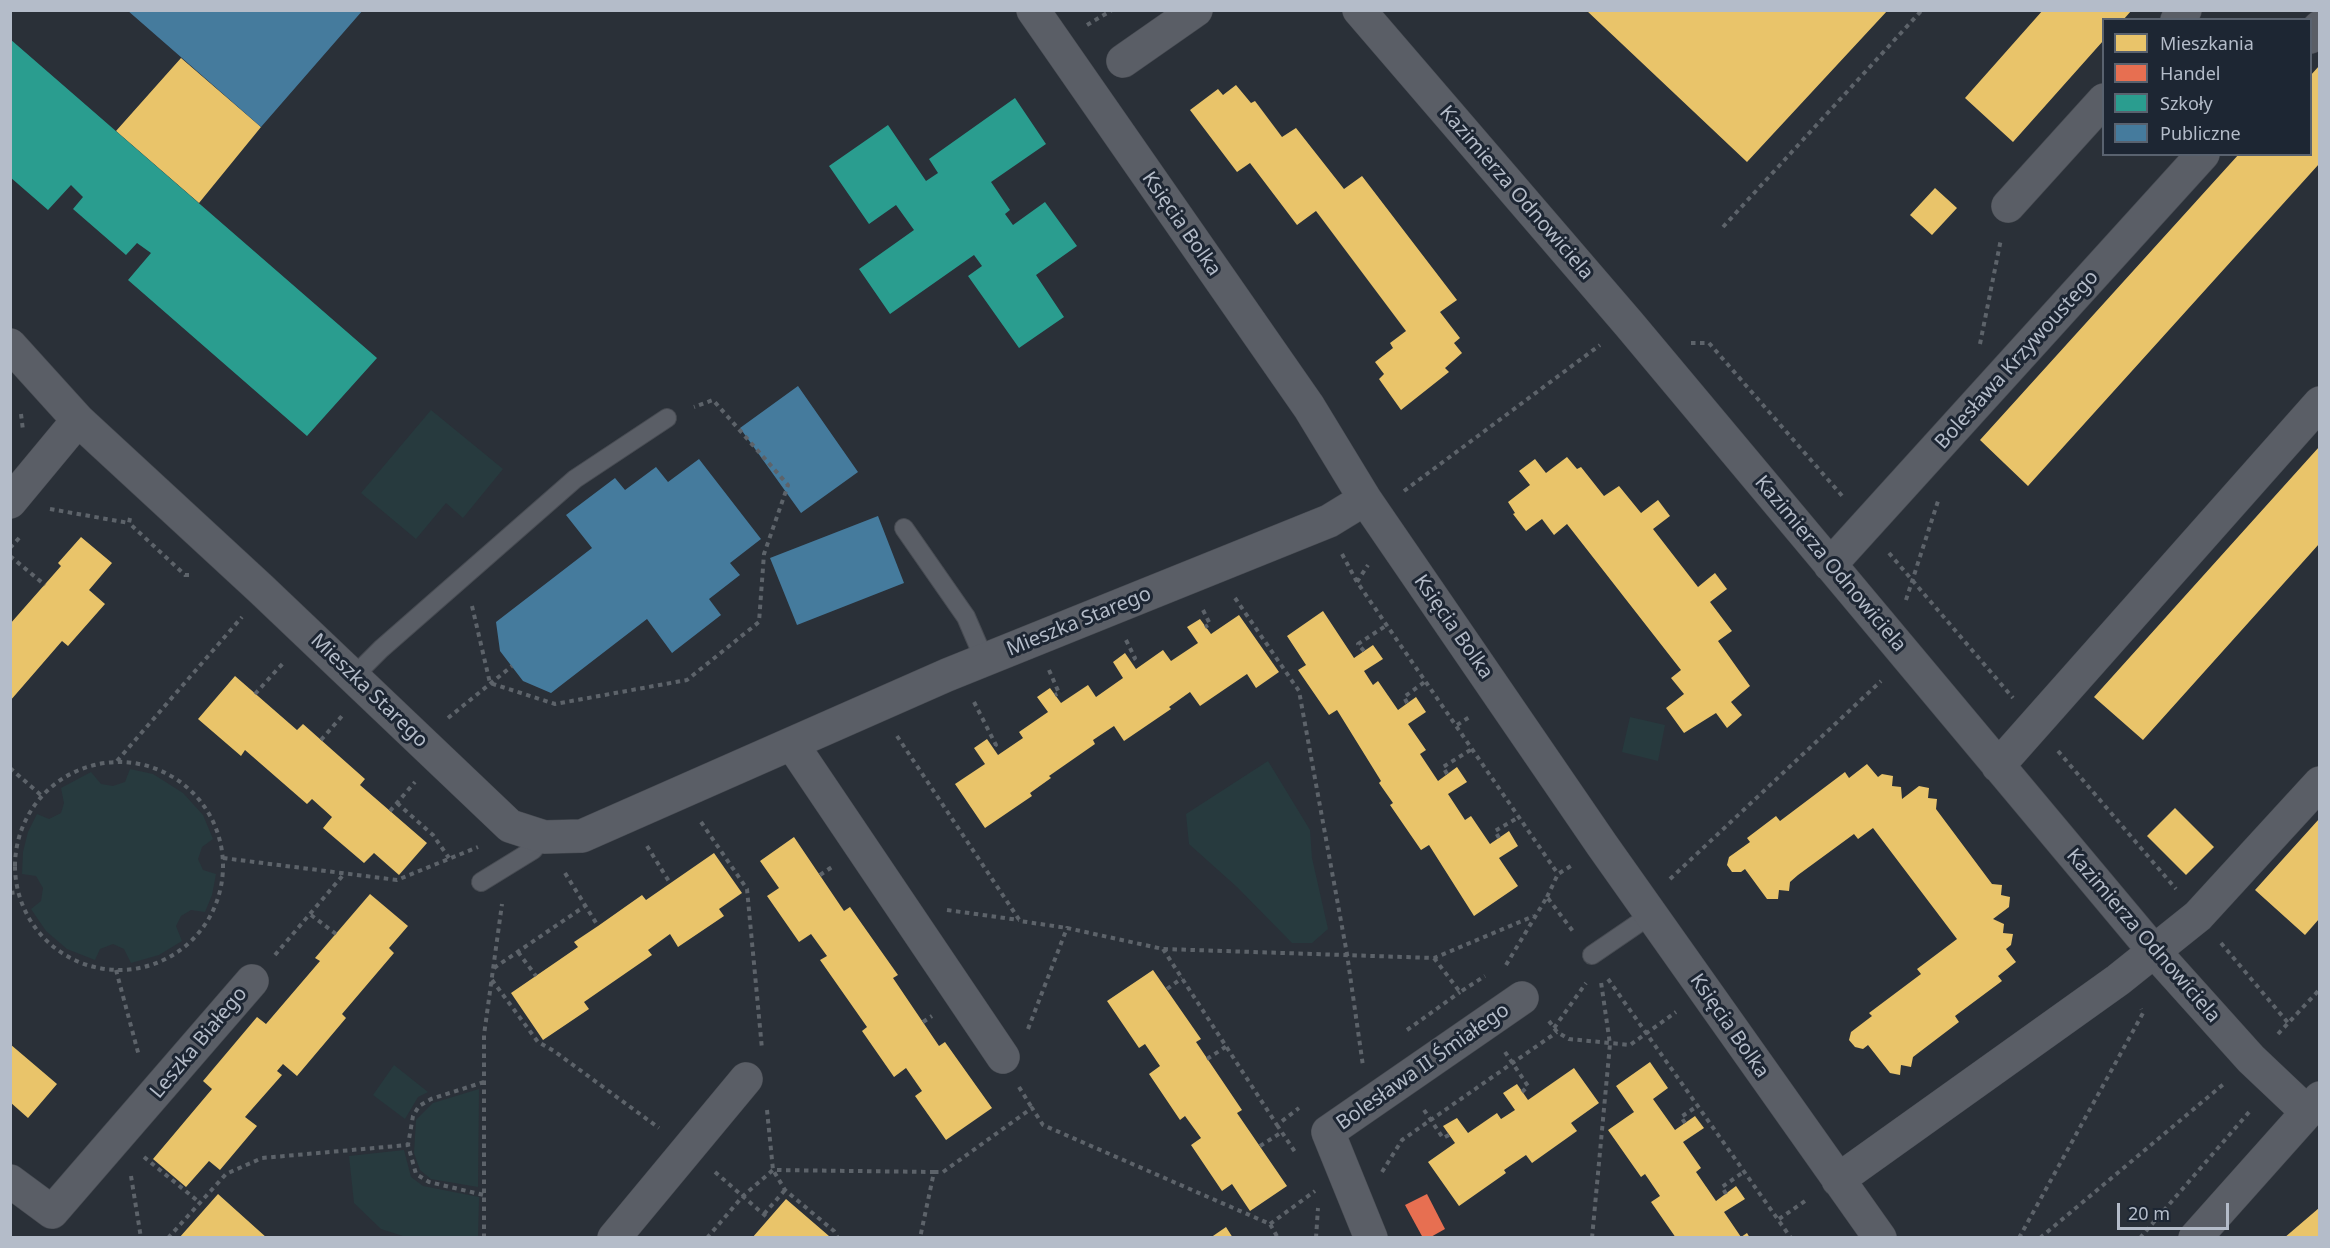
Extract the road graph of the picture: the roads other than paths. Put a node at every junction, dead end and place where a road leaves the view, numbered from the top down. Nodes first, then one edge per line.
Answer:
1 (1033, 10) edge
2 (1196, 10) edge
3 (1359, 10) edge
4 (1123, 61) dead end
5 (2102, 101) edge
6 (2201, 156) edge
7 (2007, 206) dead end
8 (10, 345) edge
9 (2319, 402) edge
10 (667, 418) road end
11 (78, 420) junction
12 (10, 502) edge
13 (1370, 507) junction
14 (904, 528) dead end
15 (1830, 565) junction
16 (985, 661) junction
17 (354, 676) junction
18 (792, 744) junction
19 (1998, 766) junction
20 (2319, 783) edge
21 (544, 837) junction
22 (481, 882) dead end
23 (1648, 907) junction
24 (2153, 950) junction
25 (1595, 960) road end
26 (252, 981) road end
27 (1516, 985) road end
28 (1009, 1068) road end
29 (758, 1080) road end
30 (2313, 1105) edge
31 (1838, 1180) junction
32 (10, 1181) edge
33 (1365, 1225) edge
34 (614, 1238) edge
35 (1880, 1238) edge
36 (2195, 1238) edge

1 - 13 street, Księcia Bolka
2 - 4 street
3 - 15 street, Kazimierza Odnowiciela
5 - 7 street
6 - 15 street, Bolesława Krzywoustego
8 - 11 street, Mieszka Starego
9 - 19 street
10 - 17 lane
11 - 12 street
11 - 17 street, Mieszka Starego
13 - 16 street, Mieszka Starego
13 - 23 street, Księcia Bolka
14 - 16 lane
15 - 19 street, Kazimierza Odnowiciela
16 - 18 street, Mieszka Starego
17 - 21 street, Mieszka Starego
18 - 21 street, Mieszka Starego
18 - 28 street
19 - 24 street, Kazimierza Odnowiciela
20 - 24 street
21 - 22 lane
23 - 25 lane
23 - 31 street, Księcia Bolka
24 - 30 street, Kazimierza Odnowiciela
24 - 31 street
26 - 32 street, Leszka Białego
27 - 33 street, Bolesława II Śmiałego
29 - 34 street
30 - 36 street
31 - 35 street, Księcia Bolka

